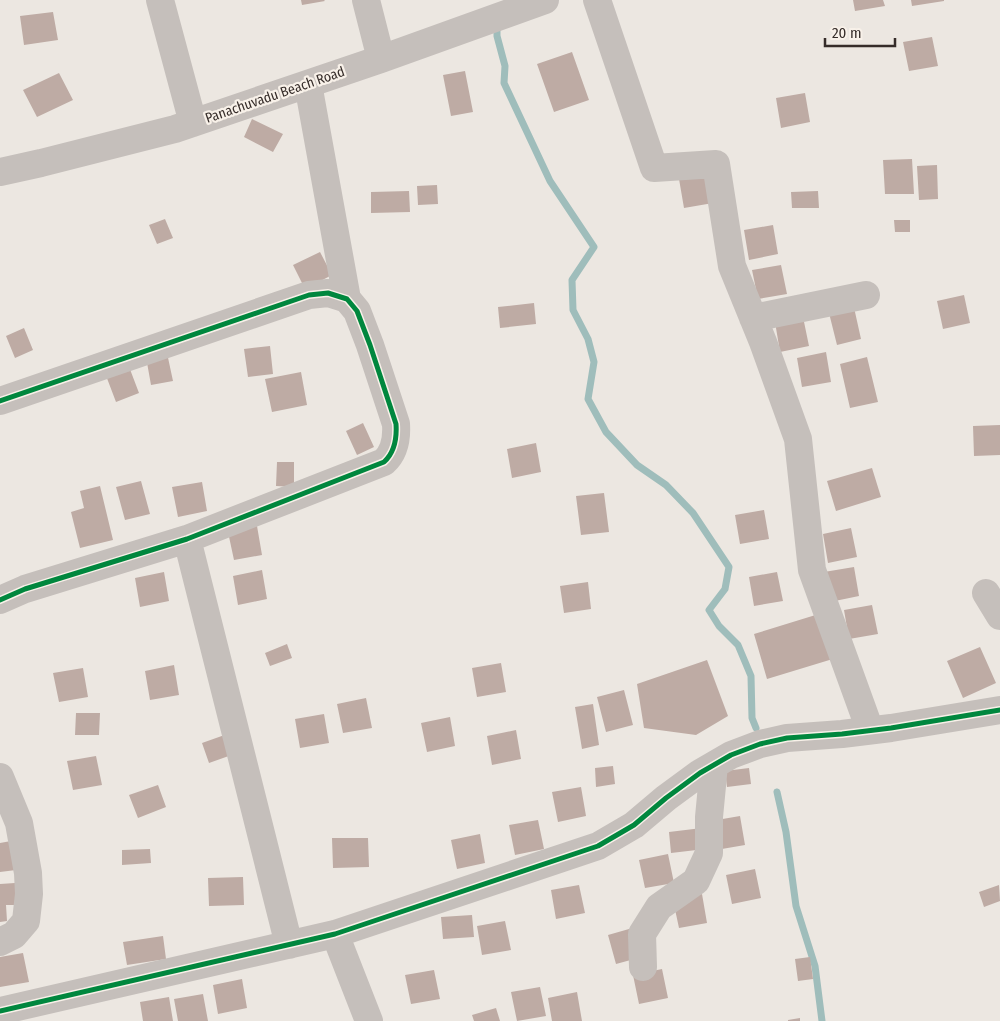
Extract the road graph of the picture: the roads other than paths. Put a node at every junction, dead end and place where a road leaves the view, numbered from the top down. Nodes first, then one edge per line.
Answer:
1 (160, 0) edge
2 (366, 0) edge
3 (546, 0) edge
4 (597, 0) edge
5 (381, 59) junction
6 (308, 84) junction
7 (193, 123) junction
8 (0, 172) edge
9 (866, 295) dead end
10 (347, 299) junction
11 (753, 318) junction
12 (0, 401) edge
13 (187, 539) junction
14 (986, 593) dead end
15 (0, 600) edge
16 (1000, 616) edge
17 (1000, 710) edge
18 (870, 730) junction
19 (714, 766) junction
20 (0, 777) edge
21 (336, 934) junction
22 (0, 942) edge
23 (289, 945) junction
24 (644, 967) dead end
25 (0, 1011) edge
26 (368, 1021) edge

1 - 7 street
2 - 5 street
3 - 5 street, Panachuvadu Beach Road
4 - 11 street
5 - 6 street, Panachuvadu Beach Road
6 - 7 street, Panachuvadu Beach Road
6 - 10 street
7 - 8 street, Panachuvadu Beach Road
9 - 11 street
10 - 12 street
10 - 13 street
11 - 18 street
13 - 15 street
13 - 23 street
14 - 16 street
17 - 18 street
18 - 19 street
19 - 21 street
19 - 24 street
20 - 22 street
21 - 23 street
21 - 26 street
23 - 25 street

